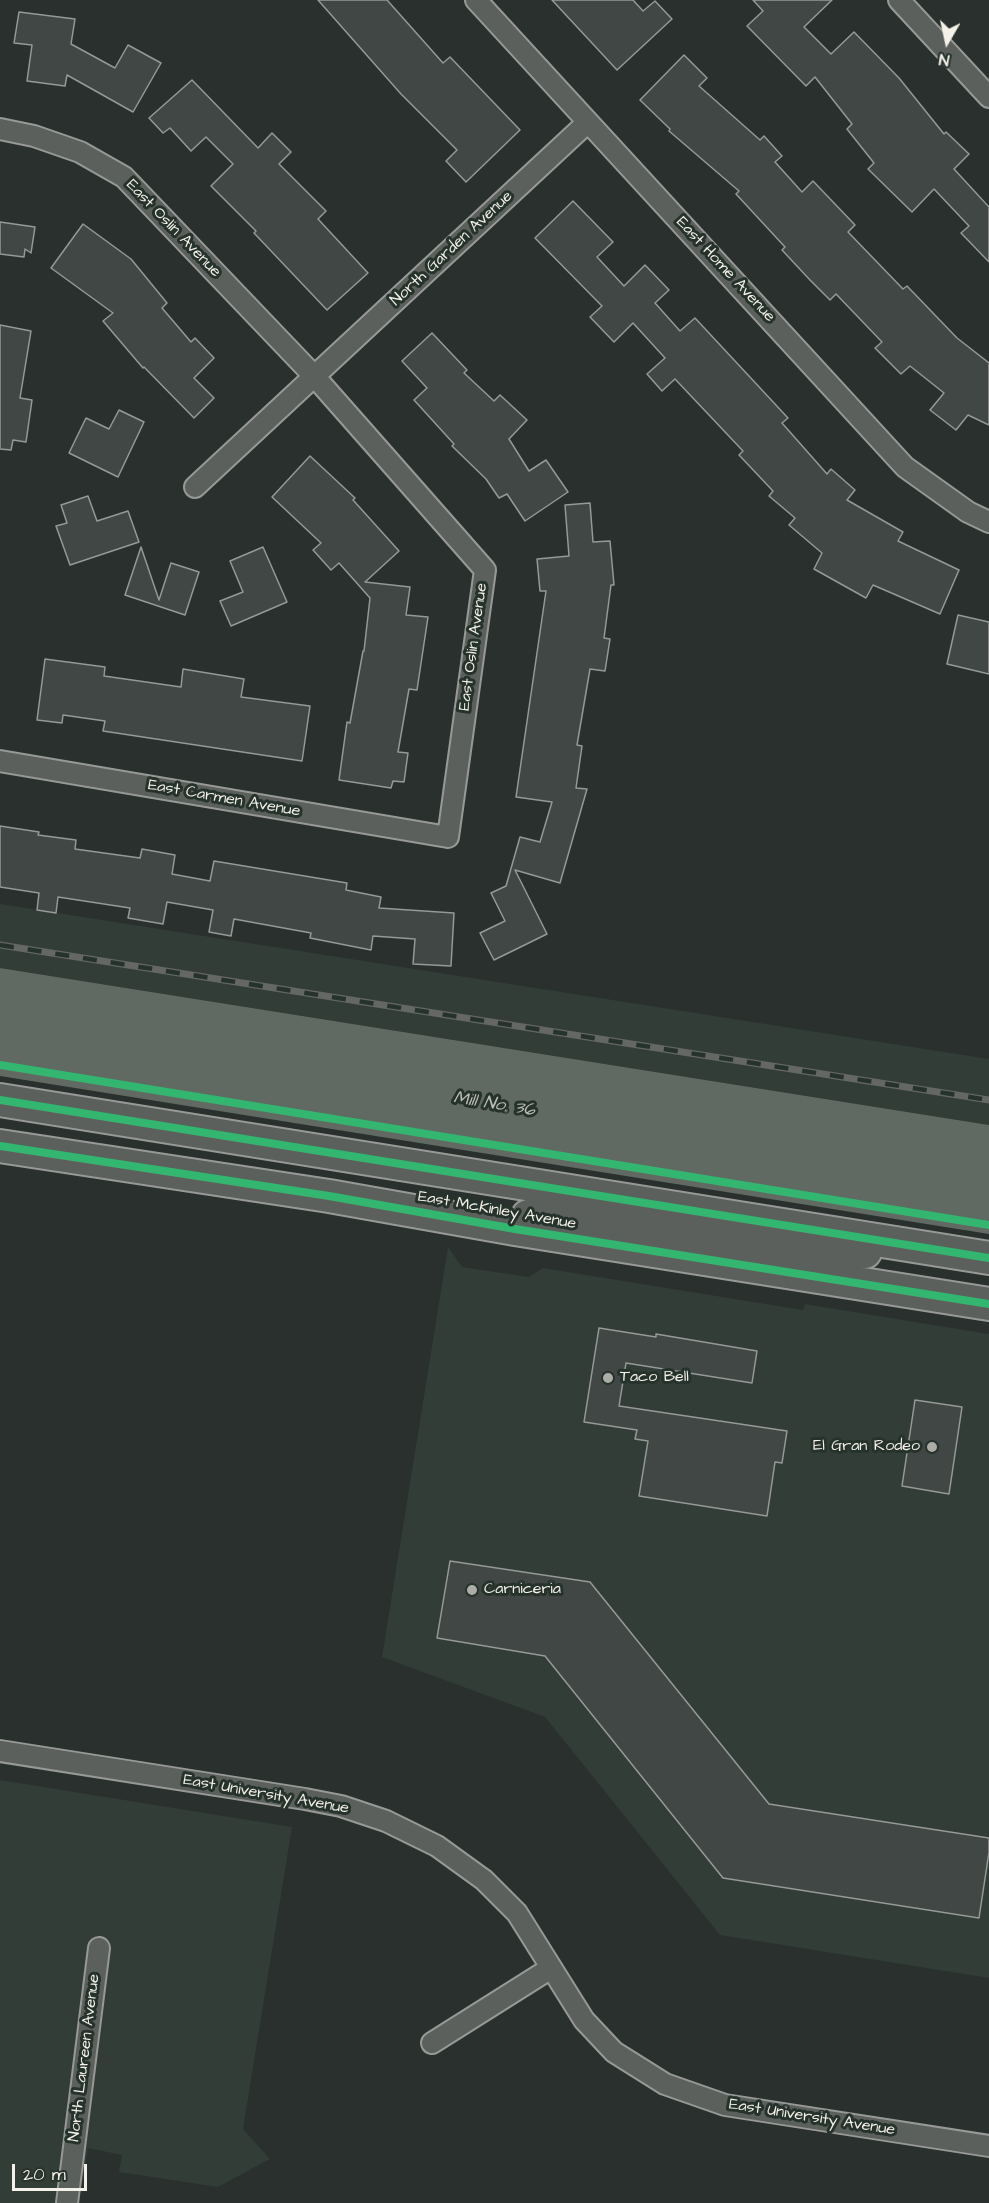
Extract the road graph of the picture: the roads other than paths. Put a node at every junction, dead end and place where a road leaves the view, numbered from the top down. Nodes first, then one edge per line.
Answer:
1 (476, 0) edge
2 (899, 0) edge
3 (989, 97) edge
4 (588, 122) junction
5 (0, 129) edge
6 (315, 377) junction
7 (195, 487) dead end
8 (989, 522) edge
9 (0, 761) edge
10 (448, 837) joint
11 (0, 1100) edge
12 (0, 1146) edge
13 (515, 1229) junction
14 (941, 1250) junction
15 (989, 1258) edge
16 (989, 1304) edge
17 (0, 1751) edge
18 (99, 1948) dead end
19 (551, 1968) junction
20 (432, 2043) dead end
21 (989, 2146) edge
22 (67, 2203) edge

1 - 4 street, East Home Avenue
2 - 3 street
4 - 6 street, North Garden Avenue
4 - 8 street, East Home Avenue
5 - 6 street, East Oslin Avenue
6 - 7 street
6 - 10 street, East Oslin Avenue
9 - 10 street, East Carmen Avenue
11 - 14 main road, East McKinley Avenue
12 - 13 main road, East McKinley Avenue
13 - 14 main road
13 - 16 main road, East McKinley Avenue
14 - 15 main road, East McKinley Avenue
17 - 19 street, East University Avenue
18 - 22 street, North Laureen Avenue
19 - 20 street
19 - 21 street, East University Avenue

